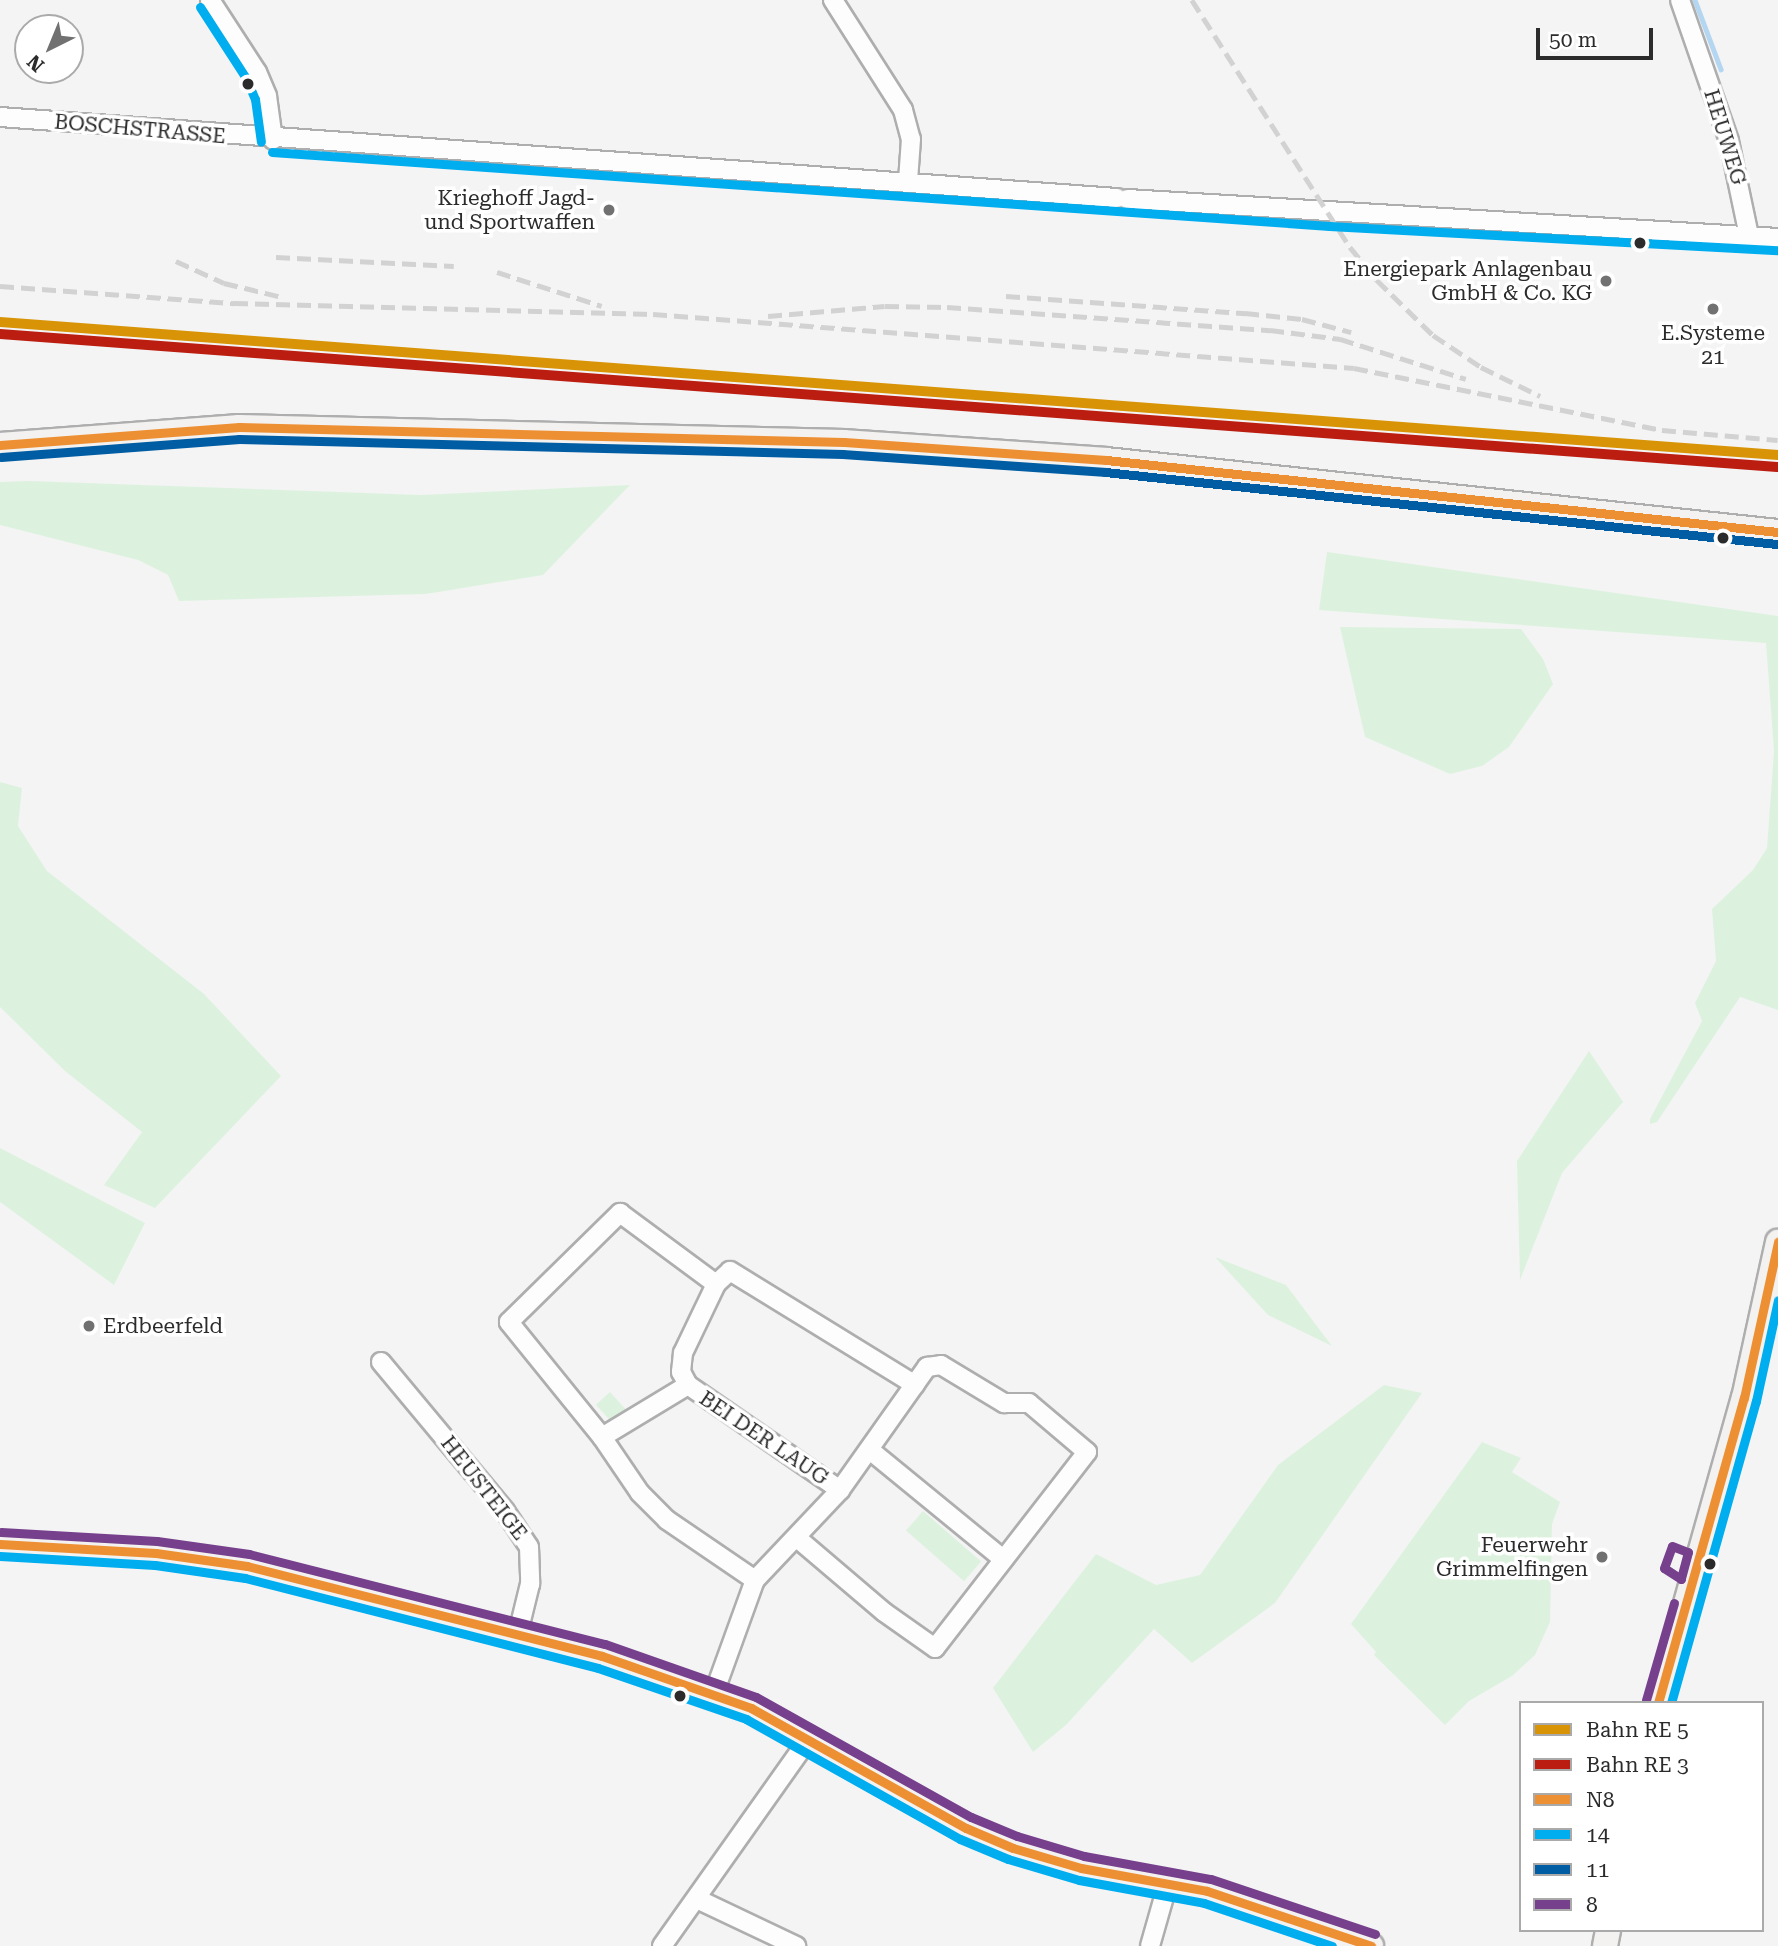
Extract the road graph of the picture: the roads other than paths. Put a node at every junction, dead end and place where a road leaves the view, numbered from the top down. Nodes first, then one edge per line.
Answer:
1 (210, 0) edge
2 (833, 0) edge
3 (1680, 0) edge
4 (0, 117) edge
5 (273, 140) junction
6 (908, 181) junction
7 (1749, 236) junction
8 (1778, 238) edge
9 (0, 445) edge
10 (1778, 532) edge
11 (1778, 1242) edge
12 (716, 1284) junction
13 (381, 1363) dead end
14 (688, 1385) junction
15 (915, 1385) junction
16 (602, 1437) junction
17 (871, 1451) junction
18 (841, 1490) junction
19 (797, 1538) junction
20 (0, 1544) edge
21 (1003, 1559) junction
22 (755, 1580) junction
23 (519, 1633) junction
24 (714, 1693) junction
25 (1659, 1701) edge
26 (809, 1738) junction
27 (1168, 1883) junction
28 (697, 1899) junction
29 (662, 1946) edge
30 (796, 1946) edge
31 (1150, 1946) edge
32 (1371, 1946) edge

1 - 5 street
2 - 6 street
3 - 7 street, HEUWEG
4 - 5 street, BOSCHSTRASSE
5 - 6 street, BOSCHSTRASSE
6 - 7 street, BOSCHSTRASSE
7 - 8 street, BOSCHSTRASSE
9 - 10 street
11 - 25 street
12 - 14 street
12 - 15 street
12 - 16 street
13 - 23 street, HEUSTEIGE
14 - 16 street
14 - 18 street, BEI DER LAUG
15 - 17 street, BEI DER LAUG
15 - 21 street, BEI DER LAUG
16 - 22 street
17 - 18 street, BEI DER LAUG
17 - 21 street
18 - 19 street, BEI DER LAUG
19 - 21 street, BEI DER LAUG
19 - 22 street, BEI DER LAUG
20 - 23 street
22 - 24 street, BEI DER LAUG
23 - 24 street
24 - 26 street
26 - 27 street
26 - 28 street
27 - 31 street
27 - 32 street
28 - 29 street
28 - 30 street

